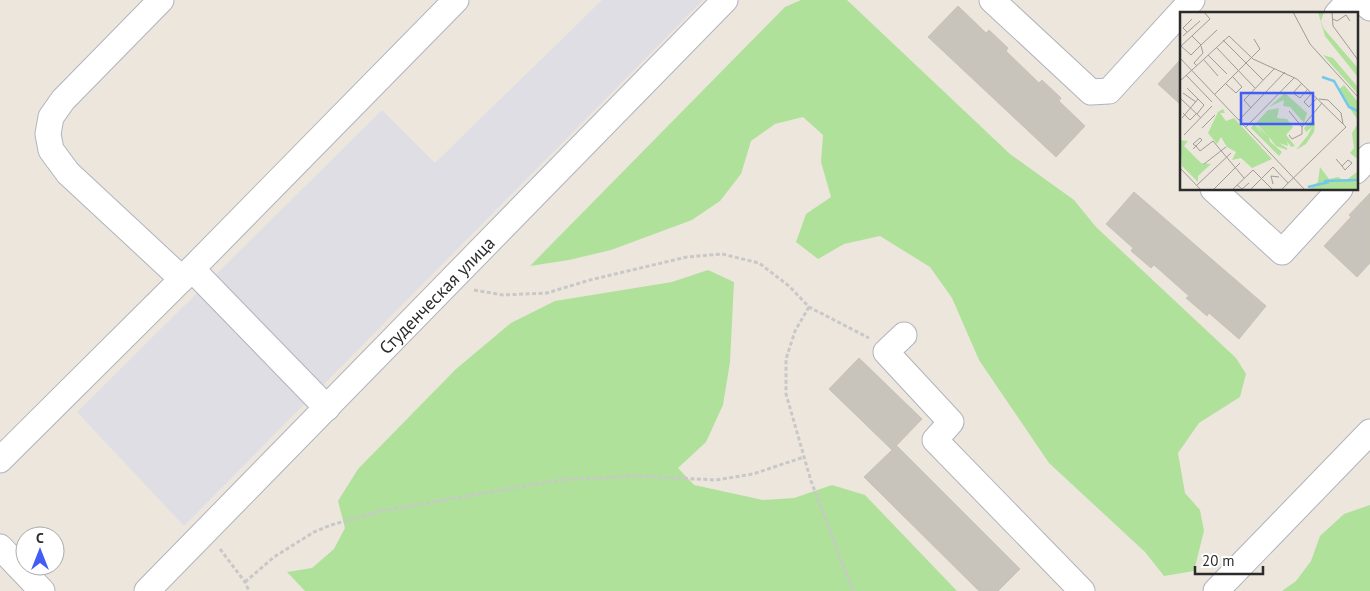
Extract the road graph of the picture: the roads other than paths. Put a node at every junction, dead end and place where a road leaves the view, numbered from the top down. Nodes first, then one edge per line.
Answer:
1 (161, 0) edge
2 (456, 0) edge
3 (725, 0) edge
4 (992, 0) edge
5 (1192, 0) edge
6 (1350, 0) edge
7 (1361, 0) edge
8 (1370, 8) edge
9 (1181, 12) edge
10 (1339, 12) edge
11 (1180, 13) edge
12 (1370, 156) edge
13 (1358, 169) edge
14 (1214, 190) edge
15 (1339, 190) edge
16 (187, 274) junction
17 (904, 335) dead end
18 (327, 408) junction
19 (1370, 432) edge
20 (0, 460) edge
21 (0, 547) edge
22 (42, 591) edge
23 (146, 591) edge
24 (1082, 591) edge
25 (1216, 591) edge

1 - 16 street
2 - 16 street
3 - 18 street, Студенческая улица
4 - 11 street
5 - 9 street
6 - 10 street
7 - 8 street
12 - 13 street
14 - 15 street
16 - 18 street
16 - 20 street
17 - 24 street
18 - 23 street, Студенческая улица
19 - 25 street
21 - 22 street

